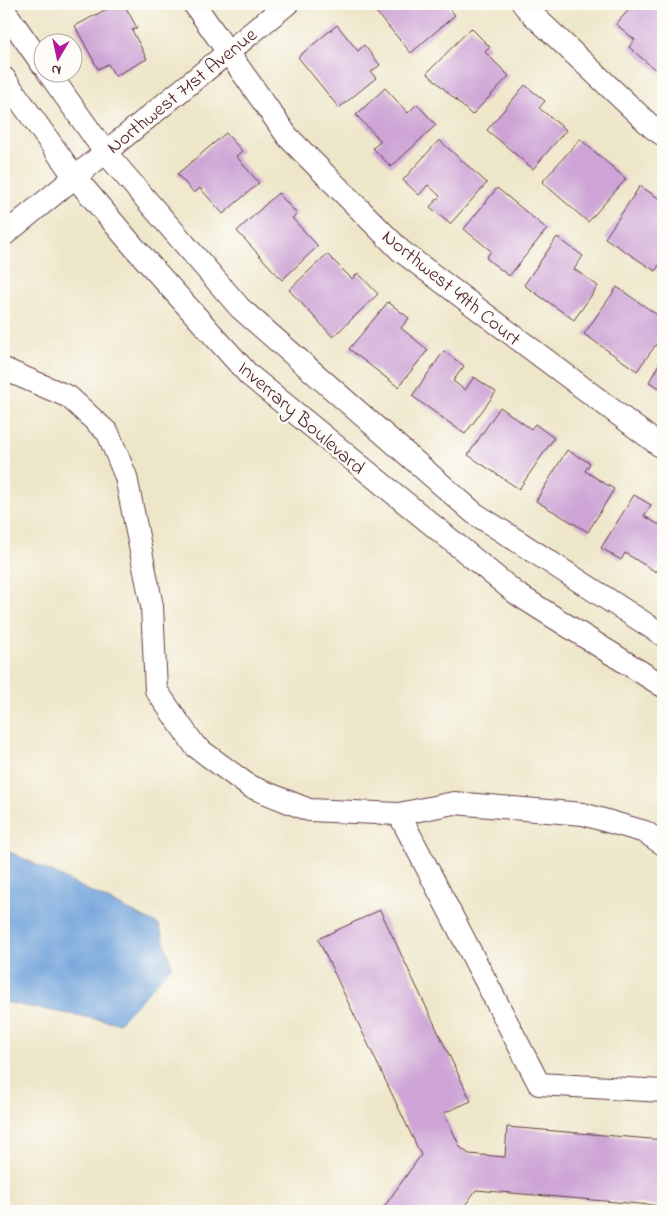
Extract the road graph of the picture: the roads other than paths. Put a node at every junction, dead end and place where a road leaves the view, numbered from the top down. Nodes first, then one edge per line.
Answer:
1 (194, 4) edge
2 (288, 4) edge
3 (523, 4) edge
4 (4, 10) edge
5 (32, 50) edge
6 (228, 53) junction
7 (4, 78) edge
8 (55, 82) edge
9 (663, 135) edge
10 (104, 152) junction
11 (74, 176) junction
12 (4, 235) edge
13 (4, 369) edge
14 (663, 448) edge
15 (663, 635) edge
16 (663, 686) edge
17 (399, 814) junction
18 (663, 844) edge
19 (663, 1091) edge

1 - 6 street, Northwest 49th Court
2 - 6 street, Northwest 71st Avenue
3 - 9 street
4 - 5 street
6 - 10 street, Northwest 71st Avenue
6 - 14 street, Northwest 49th Court
7 - 11 street, Inverrary Boulevard
8 - 10 street, Inverrary Boulevard
10 - 11 street, Northwest 71st Avenue
10 - 15 street, Inverrary Boulevard
11 - 12 street, Northwest 71st Avenue
11 - 16 street, Inverrary Boulevard
13 - 17 street
17 - 18 street
17 - 19 street

